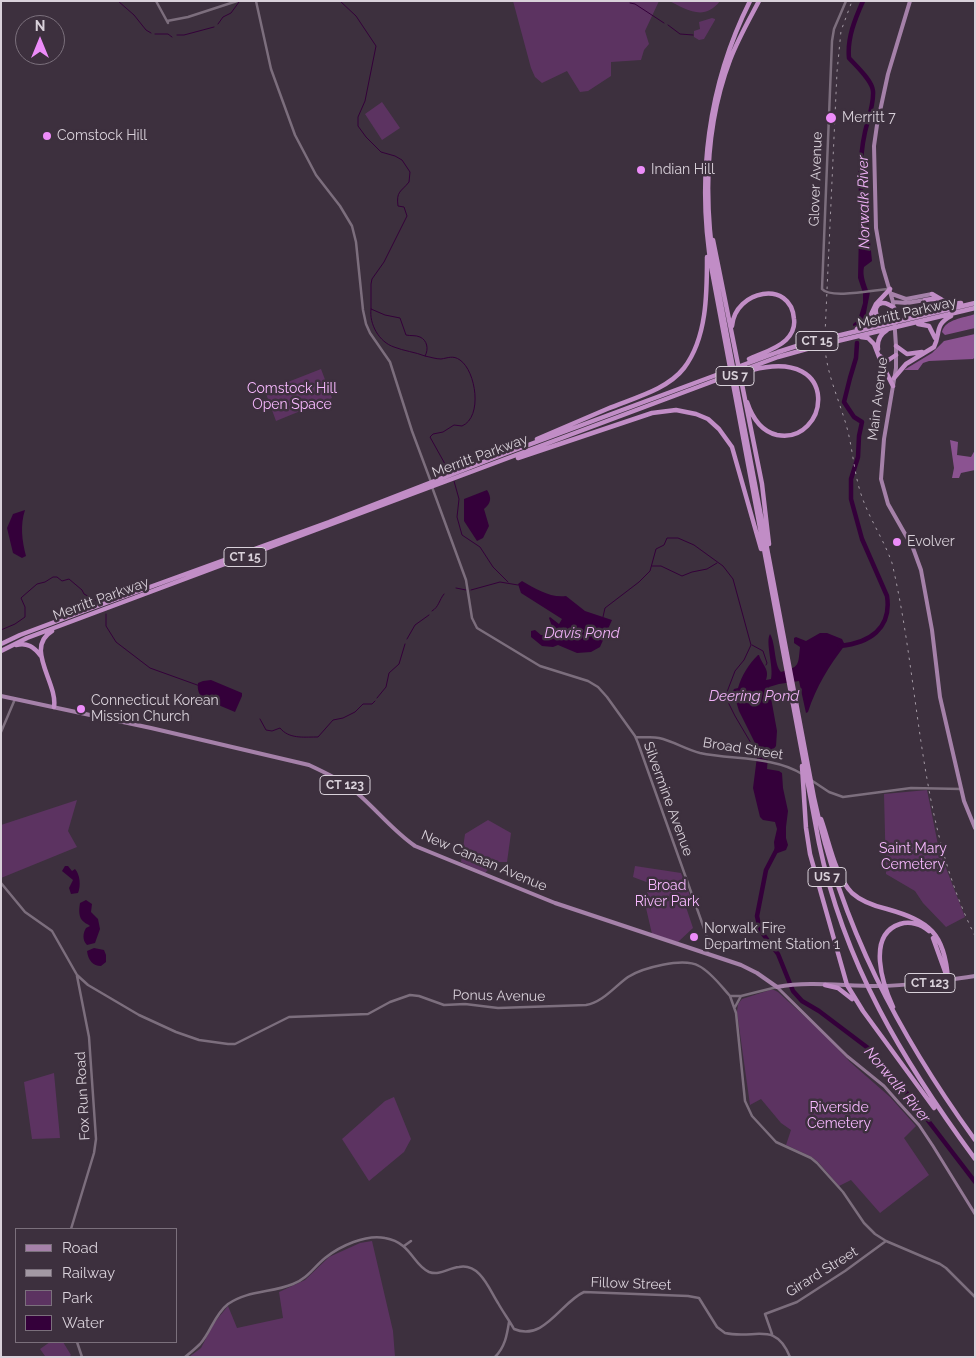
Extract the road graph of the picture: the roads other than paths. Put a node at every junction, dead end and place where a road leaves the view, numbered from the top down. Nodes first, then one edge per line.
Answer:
1 (156, 1) edge
2 (237, 1) edge
3 (251, 1) edge
4 (256, 1) edge
5 (750, 1) edge
6 (759, 1) edge
7 (846, 1) edge
8 (910, 1) edge
9 (257, 5) junction
10 (708, 192) junction
11 (705, 218) junction
12 (891, 291) junction
13 (939, 292) dead end
14 (932, 294) joint
15 (941, 299) junction
16 (924, 300) joint
17 (894, 302) junction
18 (975, 302) edge
19 (894, 308) junction
20 (975, 308) edge
21 (963, 311) junction
22 (928, 314) junction
23 (899, 324) junction
24 (909, 324) junction
25 (891, 325) junction
26 (838, 336) junction
27 (847, 339) junction
28 (896, 346) junction
29 (735, 350) junction
30 (896, 355) junction
31 (745, 367) junction
32 (738, 369) junction
33 (894, 378) junction
34 (893, 386) junction
35 (638, 407) junction
36 (628, 411) junction
37 (504, 454) junction
38 (485, 466) junction
39 (460, 473) junction
40 (425, 486) junction
41 (768, 560) junction
42 (770, 572) junction
43 (64, 624) junction
44 (1, 644) edge
45 (3, 650) edge
46 (41, 657) junction
47 (787, 666) junction
48 (791, 685) junction
49 (1, 696) edge
50 (15, 699) junction
51 (54, 707) junction
52 (1, 732) edge
53 (635, 736) junction
54 (806, 771) junction
55 (811, 786) junction
56 (962, 789) junction
57 (975, 828) edge
58 (1, 883) edge
59 (707, 953) junction
60 (77, 975) junction
61 (975, 976) edge
62 (948, 980) junction
63 (88, 985) junction
64 (825, 985) junction
65 (847, 985) junction
66 (777, 987) junction
67 (80, 989) junction
68 (883, 990) junction
69 (730, 996) junction
70 (741, 996) junction
71 (735, 1007) junction
72 (863, 1012) junction
73 (952, 1128) junction
74 (975, 1140) edge
75 (975, 1159) edge
76 (975, 1214) edge
77 (71, 1228) edge
78 (411, 1241) dead end
79 (886, 1241) junction
80 (404, 1246) junction
81 (975, 1297) edge
82 (509, 1320) junction
83 (772, 1335) junction
84 (77, 1343) edge
85 (82, 1357) edge
86 (185, 1357) edge
87 (495, 1357) edge
88 (790, 1357) edge

1 - 2 street
3 - 9 street
4 - 9 street, Silvermine Avenue
5 - 11 highway, US 7
6 - 10 highway, US 7
7 - 12 street, Glover Avenue
8 - 12 main road, Main Avenue
9 - 53 street, Silvermine Avenue
10 - 29 highway
10 - 41 highway, US 7
11 - 37 highway
11 - 41 highway, US 7
12 - 14 main road
12 - 17 main road, Main Avenue
12 - 26 highway
13 - 15 highway
14 - 15 highway
15 - 18 highway
16 - 17 main road
16 - 22 highway
17 - 19 main road, Main Avenue
18 - 22 highway, Merritt Parkway / CT 15
19 - 25 highway
19 - 28 main road, Main Avenue
20 - 21 highway, Merritt Parkway / CT 15
21 - 24 highway, Merritt Parkway / CT 15
21 - 33 highway
22 - 23 highway, Merritt Parkway / CT 15
23 - 24 highway, Merritt Parkway / CT 15
23 - 25 highway, Merritt Parkway / CT 15
24 - 28 highway
25 - 26 highway, Merritt Parkway / CT 15
25 - 27 highway, Merritt Parkway / CT 15
25 - 30 highway
26 - 31 highway, Merritt Parkway / CT 15
27 - 31 highway, Merritt Parkway / CT 15
27 - 34 highway
28 - 30 main road, Main Avenue
29 - 31 highway
29 - 32 highway
30 - 33 main road, Main Avenue
31 - 32 highway
31 - 35 highway, Merritt Parkway / CT 15
31 - 35 highway, Merritt Parkway / CT 15
32 - 41 highway
33 - 34 main road, Main Avenue
34 - 56 main road, Main Avenue
35 - 36 highway, Merritt Parkway / CT 15
36 - 37 highway, Merritt Parkway / CT 15
36 - 38 highway, Merritt Parkway / CT 15
37 - 39 highway, Merritt Parkway / CT 15
38 - 39 highway, Merritt Parkway / CT 15
38 - 41 highway
39 - 40 highway, Merritt Parkway / CT 15
40 - 43 highway, Merritt Parkway / CT 15
40 - 44 highway, Merritt Parkway / CT 15
41 - 42 highway
41 - 42 highway
42 - 47 highway
42 - 47 highway
43 - 45 highway, Merritt Parkway / CT 15
43 - 46 highway
45 - 46 highway
46 - 51 highway
47 - 48 highway
48 - 54 highway
48 - 54 highway
49 - 50 main road, New Canaan Avenue / CT 123
50 - 51 main road, New Canaan Avenue / CT 123
50 - 52 street
51 - 59 main road, New Canaan Avenue / CT 123
53 - 56 street, Broad Street
53 - 59 street, Silvermine Avenue
54 - 55 highway
54 - 65 highway
55 - 62 highway
55 - 68 highway, US 7
55 - 73 highway, US 7
56 - 57 main road, Main Avenue
58 - 60 street, Ponus Avenue
59 - 66 main road, New Canaan Avenue / CT 123
60 - 63 street, Ponus Avenue
60 - 67 street, Fox Run Road
61 - 62 main road, CT 123
62 - 65 main road, CT 123
62 - 68 highway
63 - 67 street
63 - 69 street, Ponus Avenue
64 - 65 main road, CT 123
64 - 66 main road, CT 123
64 - 72 highway
65 - 72 highway
66 - 70 street
66 - 76 main road
67 - 77 street, Fox Run Road
68 - 74 highway
69 - 70 street
69 - 71 street
70 - 71 street
71 - 79 street
72 - 73 highway
73 - 75 highway, US 7
78 - 80 street
79 - 81 street
79 - 83 street, Girard Street
80 - 82 street, Fillow Street
80 - 86 street, Fillow Street
82 - 83 street, Fillow Street
82 - 87 street
83 - 88 street
84 - 85 street

